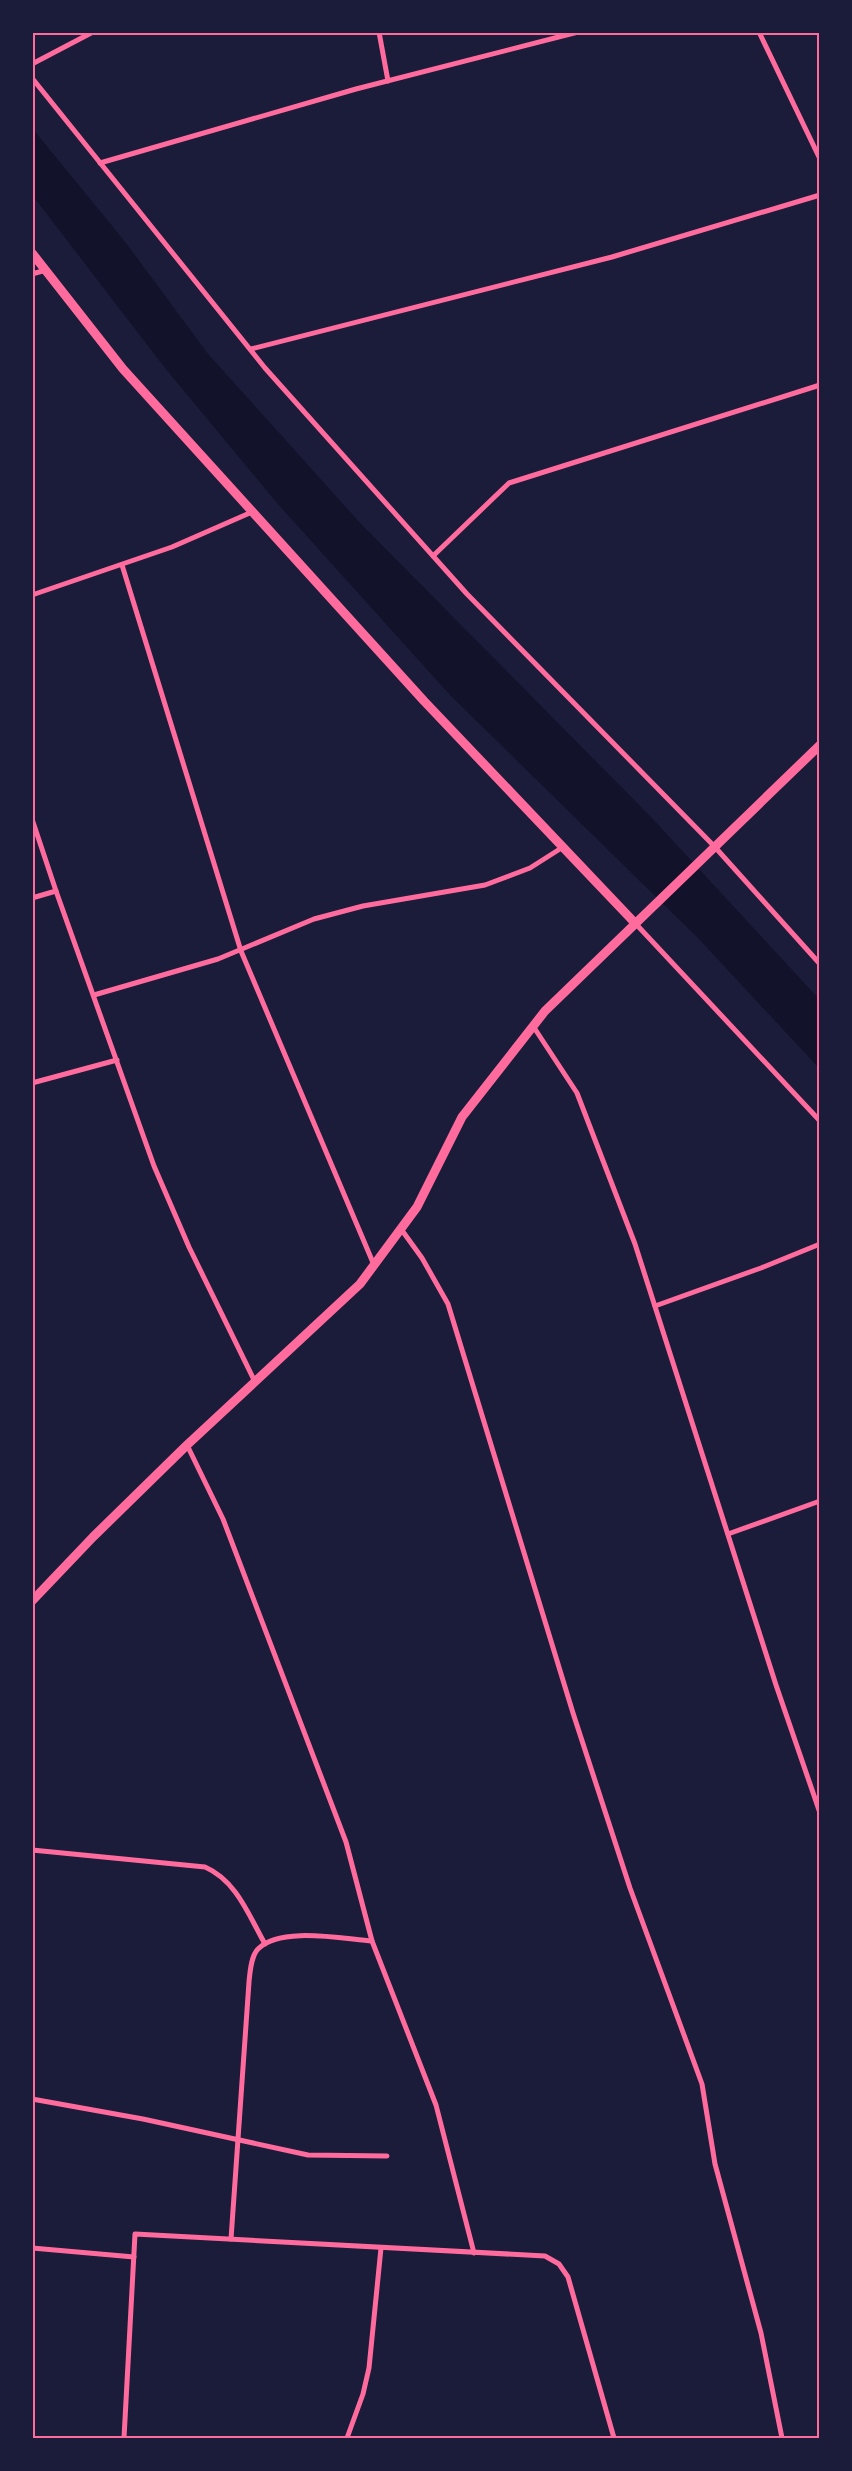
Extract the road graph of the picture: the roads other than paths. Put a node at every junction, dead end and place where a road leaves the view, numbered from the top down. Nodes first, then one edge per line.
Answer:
1 (93, 32) edge
2 (379, 32) edge
3 (578, 32) edge
4 (759, 32) edge
5 (32, 64) edge
6 (32, 78) edge
7 (388, 81) junction
8 (820, 159) edge
9 (100, 163) junction
10 (820, 195) edge
11 (32, 253) edge
12 (46, 270) junction
13 (32, 274) edge
14 (251, 349) junction
15 (820, 386) edge
16 (252, 512) junction
17 (433, 556) junction
18 (122, 565) junction
19 (32, 595) edge
20 (820, 745) edge
21 (32, 819) edge
22 (714, 846) junction
23 (563, 847) junction
24 (56, 892) junction
25 (32, 898) edge
26 (634, 922) junction
27 (241, 951) junction
28 (820, 964) edge
29 (94, 995) junction
30 (533, 1026) junction
31 (117, 1060) junction
32 (32, 1083) edge
33 (820, 1121) edge
34 (401, 1229) junction
35 (820, 1244) edge
36 (374, 1266) junction
37 (655, 1306) junction
38 (255, 1382) junction
39 (188, 1444) junction
40 (820, 1501) edge
41 (728, 1534) junction
42 (32, 1601) edge
43 (820, 1813) edge
44 (32, 1850) edge
45 (372, 1941) junction
46 (265, 1944) junction
47 (32, 2099) edge
48 (238, 2142) junction
49 (387, 2156) dead end
50 (231, 2240) junction
51 (32, 2248) edge
52 (381, 2248) junction
53 (474, 2253) junction
54 (134, 2257) junction
55 (124, 2438) edge
56 (346, 2438) edge
57 (614, 2438) edge
58 (782, 2438) edge

1 - 5 street
2 - 7 street
3 - 7 street
4 - 8 street
6 - 9 street
7 - 9 street
9 - 14 street
10 - 14 street
11 - 12 street
12 - 13 street
12 - 16 street
14 - 17 street
15 - 17 street
16 - 18 street
16 - 23 street
17 - 22 street
18 - 19 street
18 - 27 street
20 - 22 street
21 - 24 street
22 - 26 street
22 - 28 street
23 - 26 street
23 - 27 street
24 - 25 street
24 - 29 street
26 - 30 street
26 - 33 street
27 - 29 street
27 - 36 street
29 - 31 street
30 - 34 street
30 - 37 street
31 - 32 street
31 - 38 street
34 - 36 street
34 - 58 street
35 - 37 street
36 - 38 street
37 - 41 street
38 - 39 street
39 - 42 street
39 - 45 street
40 - 41 street
41 - 43 street
44 - 46 street
45 - 46 street
45 - 53 street
46 - 48 street
47 - 48 street
48 - 49 street
48 - 50 street
50 - 52 street
50 - 54 street
51 - 54 street
52 - 53 street
52 - 56 street
53 - 57 street
54 - 55 street

